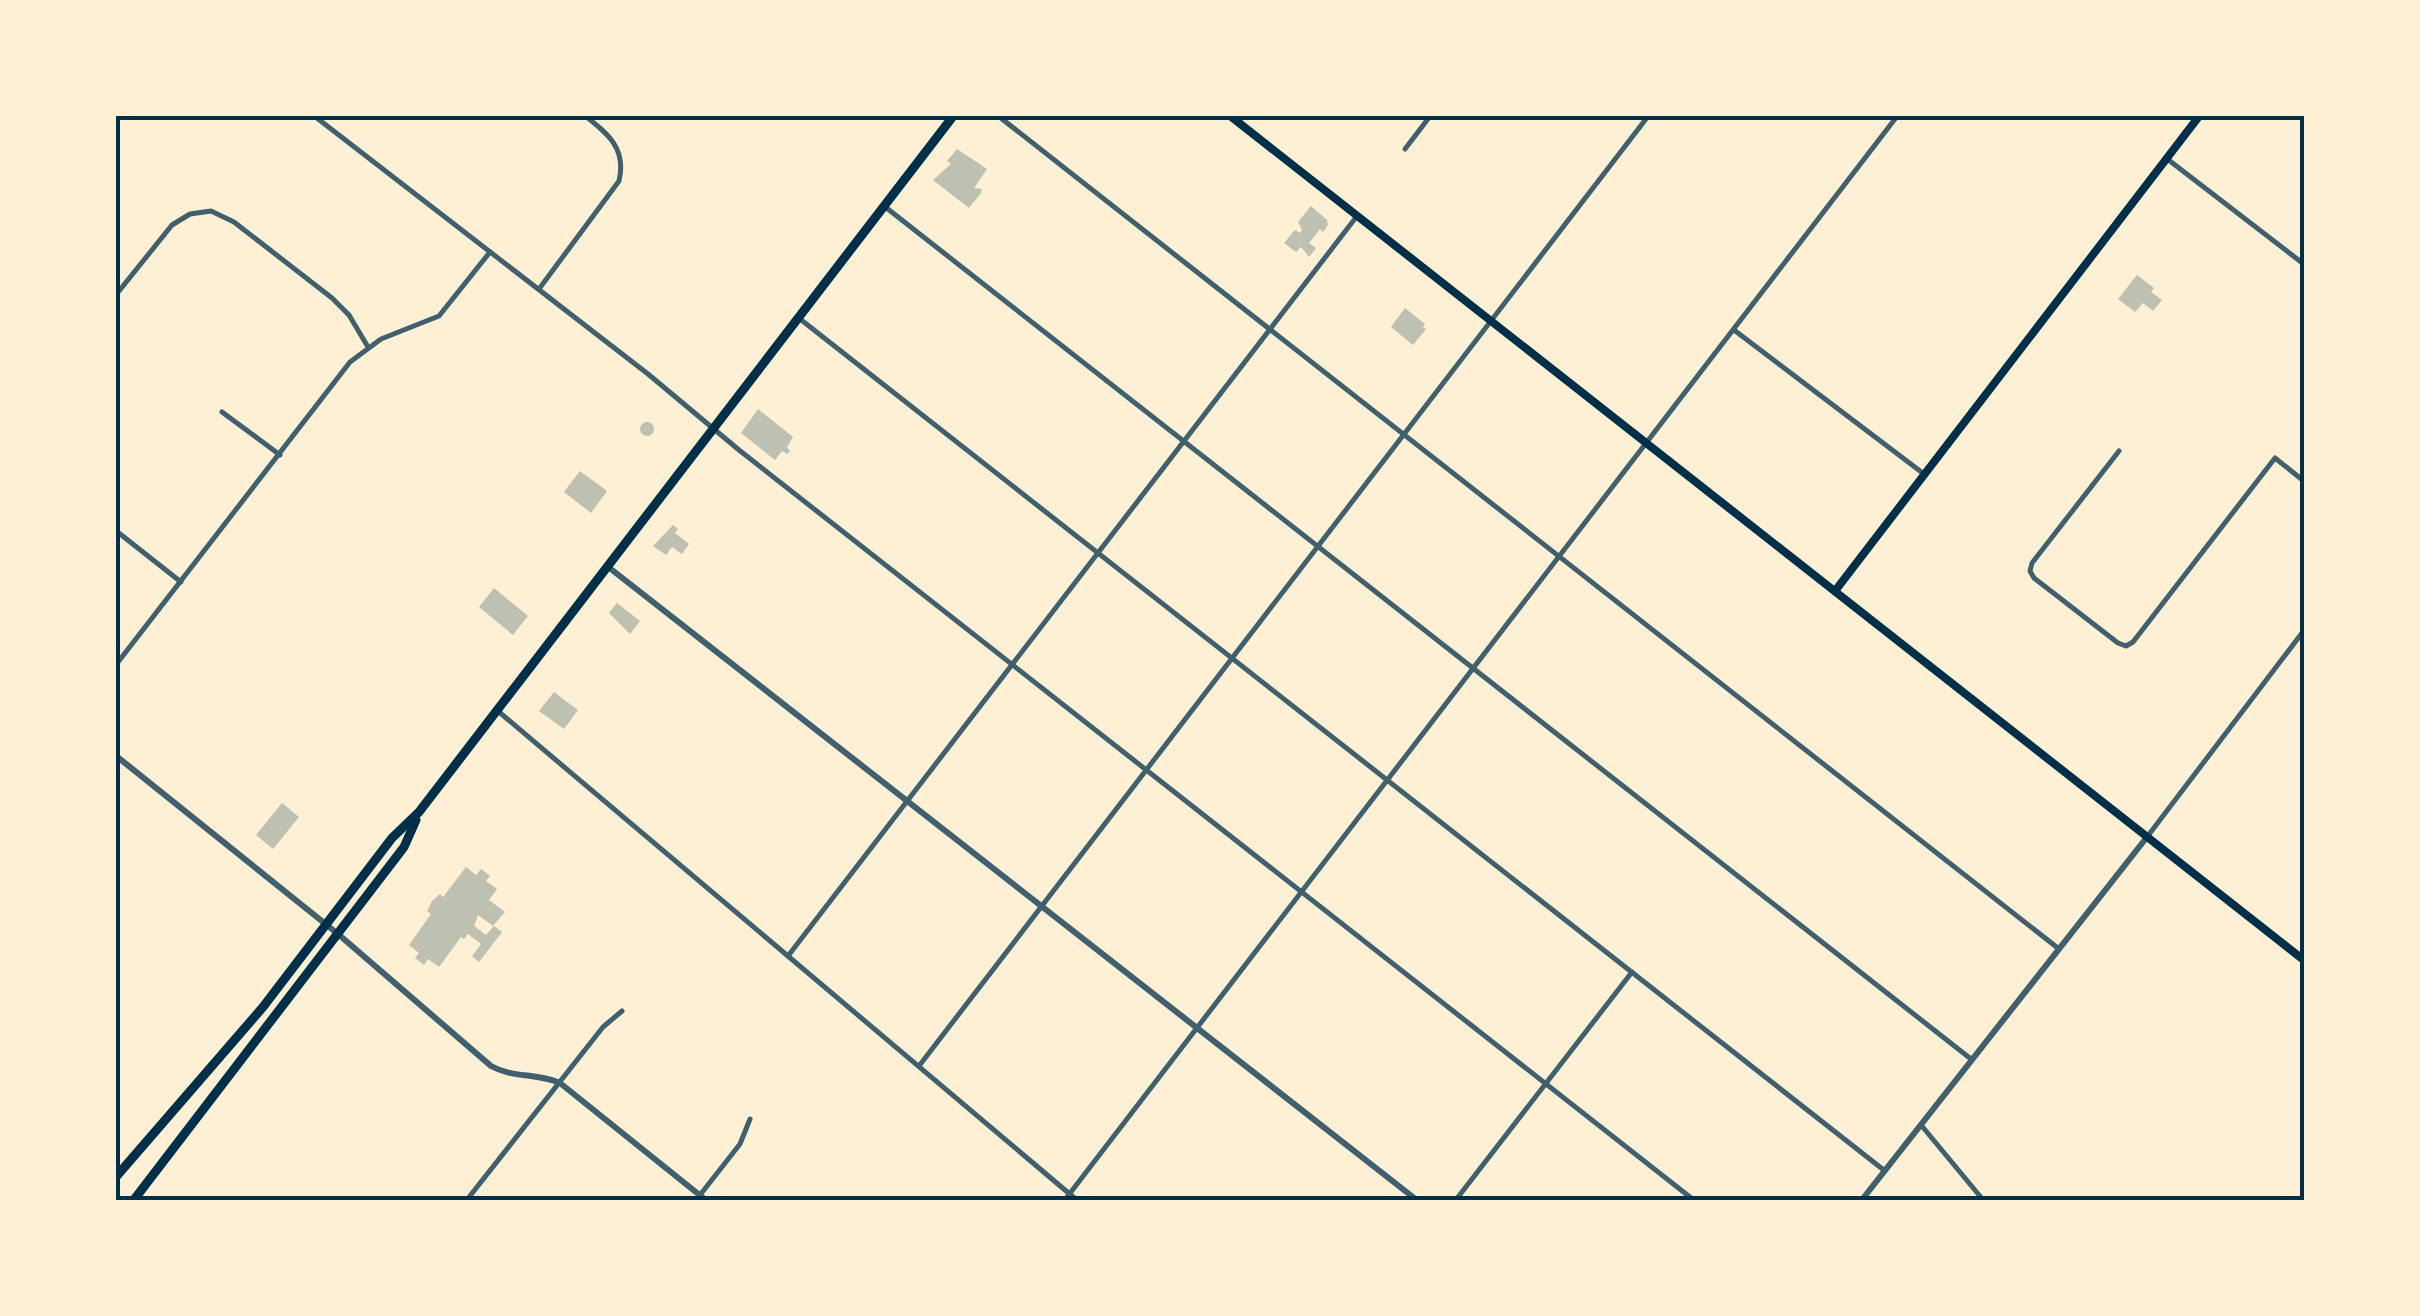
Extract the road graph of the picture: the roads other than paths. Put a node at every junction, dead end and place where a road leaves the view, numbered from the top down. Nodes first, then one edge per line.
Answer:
1 (313, 115) edge
2 (584, 115) edge
3 (954, 115) edge
4 (997, 115) edge
5 (1229, 115) edge
6 (1431, 115) edge
7 (1648, 115) edge
8 (1898, 115) edge
9 (2200, 115) edge
10 (1405, 149) dead end
11 (2166, 158) junction
12 (884, 206) junction
13 (1356, 216) junction
14 (490, 252) junction
15 (2305, 265) edge
16 (539, 289) junction
17 (115, 296) edge
18 (798, 318) junction
19 (1491, 320) junction
20 (1271, 329) junction
21 (1734, 330) junction
22 (368, 347) junction
23 (222, 412) dead end
24 (712, 428) junction
25 (1405, 434) junction
26 (1185, 441) junction
27 (1647, 443) junction
28 (2118, 452) dead end
29 (280, 455) junction
30 (1924, 474) junction
31 (2305, 482) edge
32 (115, 530) edge
33 (1319, 546) junction
34 (1099, 554) junction
35 (1560, 557) junction
36 (607, 566) junction
37 (181, 582) junction
38 (1835, 592) junction
39 (2305, 629) edge
40 (1232, 658) junction
41 (115, 666) edge
42 (1012, 666) junction
43 (1475, 668) junction
44 (496, 710) junction
45 (115, 755) edge
46 (1146, 771) junction
47 (1388, 780) junction
48 (908, 800) junction
49 (419, 812) junction
50 (2146, 837) junction
51 (1302, 893) junction
52 (1042, 905) junction
53 (332, 929) junction
54 (2059, 948) junction
55 (788, 956) junction
56 (2305, 961) edge
57 (1632, 972) junction
58 (622, 1011) dead end
59 (1198, 1028) junction
60 (1971, 1060) junction
61 (919, 1066) junction
62 (560, 1083) junction
63 (1545, 1084) junction
64 (750, 1118) dead end
65 (1921, 1125) junction
66 (1885, 1171) junction
67 (115, 1178) edge
68 (1070, 1194) junction
69 (703, 1198) edge
70 (133, 1201) edge
71 (466, 1201) edge
72 (1064, 1201) edge
73 (1078, 1201) edge
74 (1418, 1201) edge
75 (1455, 1201) edge
76 (1695, 1201) edge
77 (1861, 1201) edge
78 (1984, 1201) edge

1 - 14 street
2 - 16 street
3 - 12 main road
4 - 20 street
5 - 13 main road
6 - 10 street
7 - 19 street
8 - 21 street
9 - 11 main road
11 - 15 street
11 - 30 main road
12 - 18 main road
12 - 26 street
13 - 19 main road
13 - 20 street
14 - 16 street
14 - 22 street
16 - 24 street
17 - 22 street
18 - 24 main road
18 - 34 street
19 - 25 street
19 - 27 main road
20 - 25 street
20 - 26 street
21 - 27 street
21 - 30 street
22 - 29 street
23 - 29 street
24 - 36 main road
24 - 42 street
25 - 33 street
25 - 35 street
26 - 33 street
26 - 34 street
27 - 35 street
27 - 38 main road
28 - 31 street
29 - 37 street
30 - 38 main road
32 - 37 street
33 - 40 street
33 - 43 street
34 - 40 street
34 - 42 street
35 - 43 street
35 - 54 street
36 - 44 main road
36 - 48 street
37 - 41 street
38 - 50 main road
39 - 50 street
40 - 46 street
40 - 47 street
42 - 46 street
42 - 48 street
43 - 47 street
43 - 60 street
44 - 49 main road
44 - 55 street
45 - 53 street
46 - 51 street
46 - 52 street
47 - 51 street
47 - 57 street
48 - 52 street
48 - 55 street
49 - 53 main road
49 - 53 main road
50 - 54 street
50 - 56 main road
51 - 59 street
51 - 63 street
52 - 59 street
52 - 61 street
53 - 62 street
53 - 67 main road
53 - 70 main road
54 - 60 street
55 - 61 street
57 - 63 street
57 - 66 street
58 - 62 street
59 - 68 street
59 - 74 street
60 - 65 street
61 - 68 street
62 - 69 street
62 - 71 street
63 - 75 street
63 - 76 street
64 - 69 street
65 - 66 street
65 - 78 street
66 - 77 street
68 - 72 street
68 - 73 street

